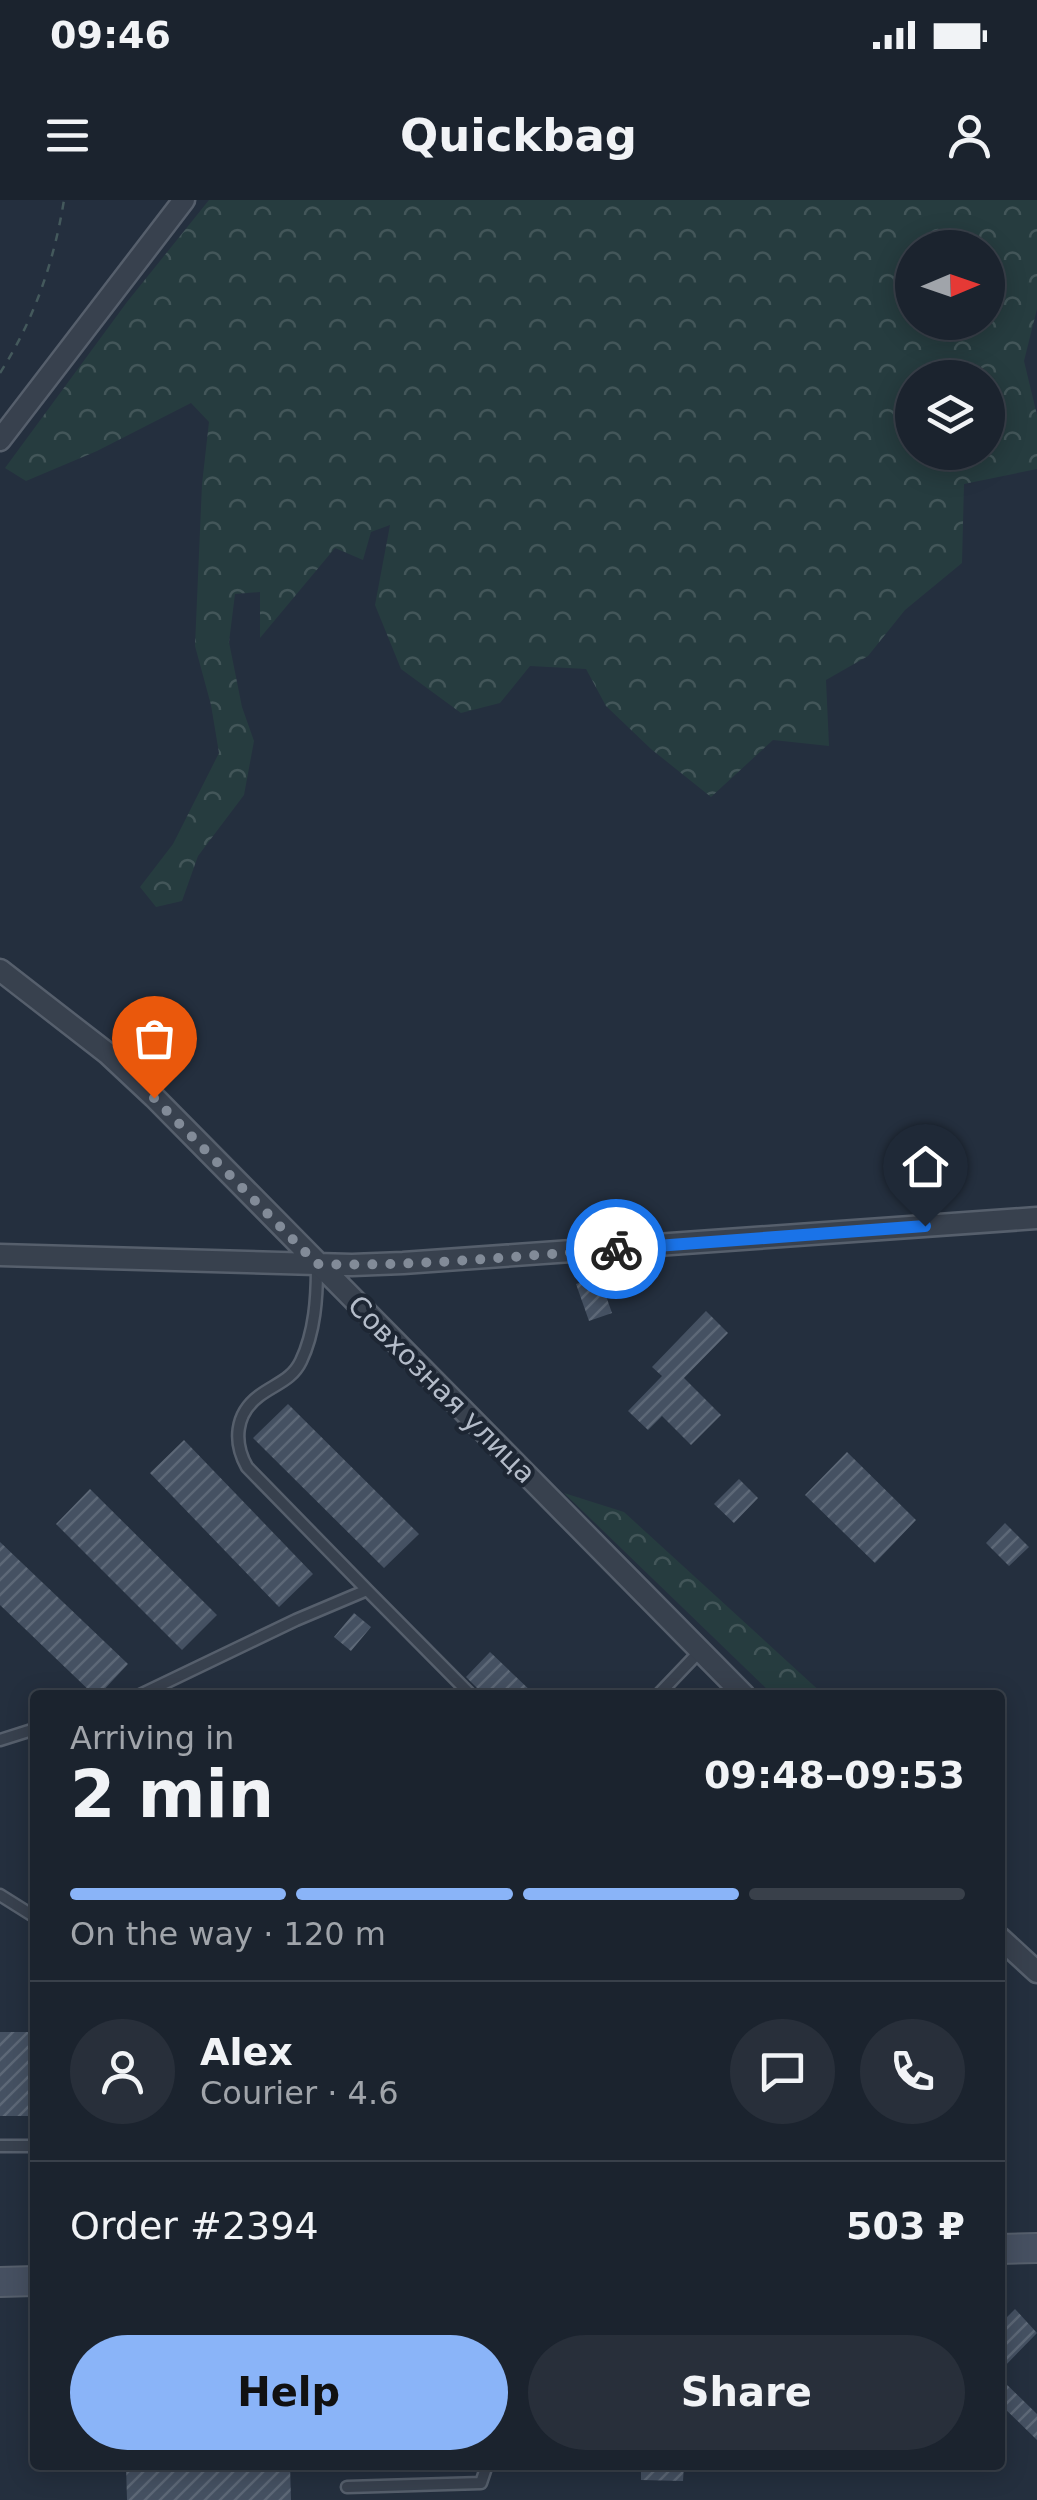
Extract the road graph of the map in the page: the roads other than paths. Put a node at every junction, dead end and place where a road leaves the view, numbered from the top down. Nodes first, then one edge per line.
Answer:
1 (184, 200) edge
2 (0, 440) edge
3 (0, 970) edge
4 (1037, 1218) edge
5 (0, 1254) edge
6 (317, 1264) junction
7 (367, 1590) junction
8 (700, 1651) junction
9 (150, 1690) edge
10 (465, 1690) edge
11 (663, 1690) edge
12 (739, 1690) edge
13 (30, 1731) edge
14 (0, 1740) edge
15 (0, 1895) edge
16 (30, 1914) edge
17 (1005, 1943) edge
18 (1037, 1972) edge
19 (0, 2146) edge
20 (30, 2146) edge
21 (1037, 2248) edge
22 (1005, 2249) edge
23 (30, 2281) edge
24 (0, 2282) edge
25 (485, 2470) edge
26 (346, 2487) dead end

1 - 2 street
3 - 6 street, Совхозная улица
4 - 6 street
5 - 6 street
6 - 7 lane
6 - 8 street, Совхозная улица
7 - 9 lane
7 - 10 lane
8 - 11 lane
8 - 12 street, Совхозная улица
13 - 14 lane
15 - 16 lane
17 - 18 street
19 - 20 lane
21 - 22 street
23 - 24 street
25 - 26 lane

